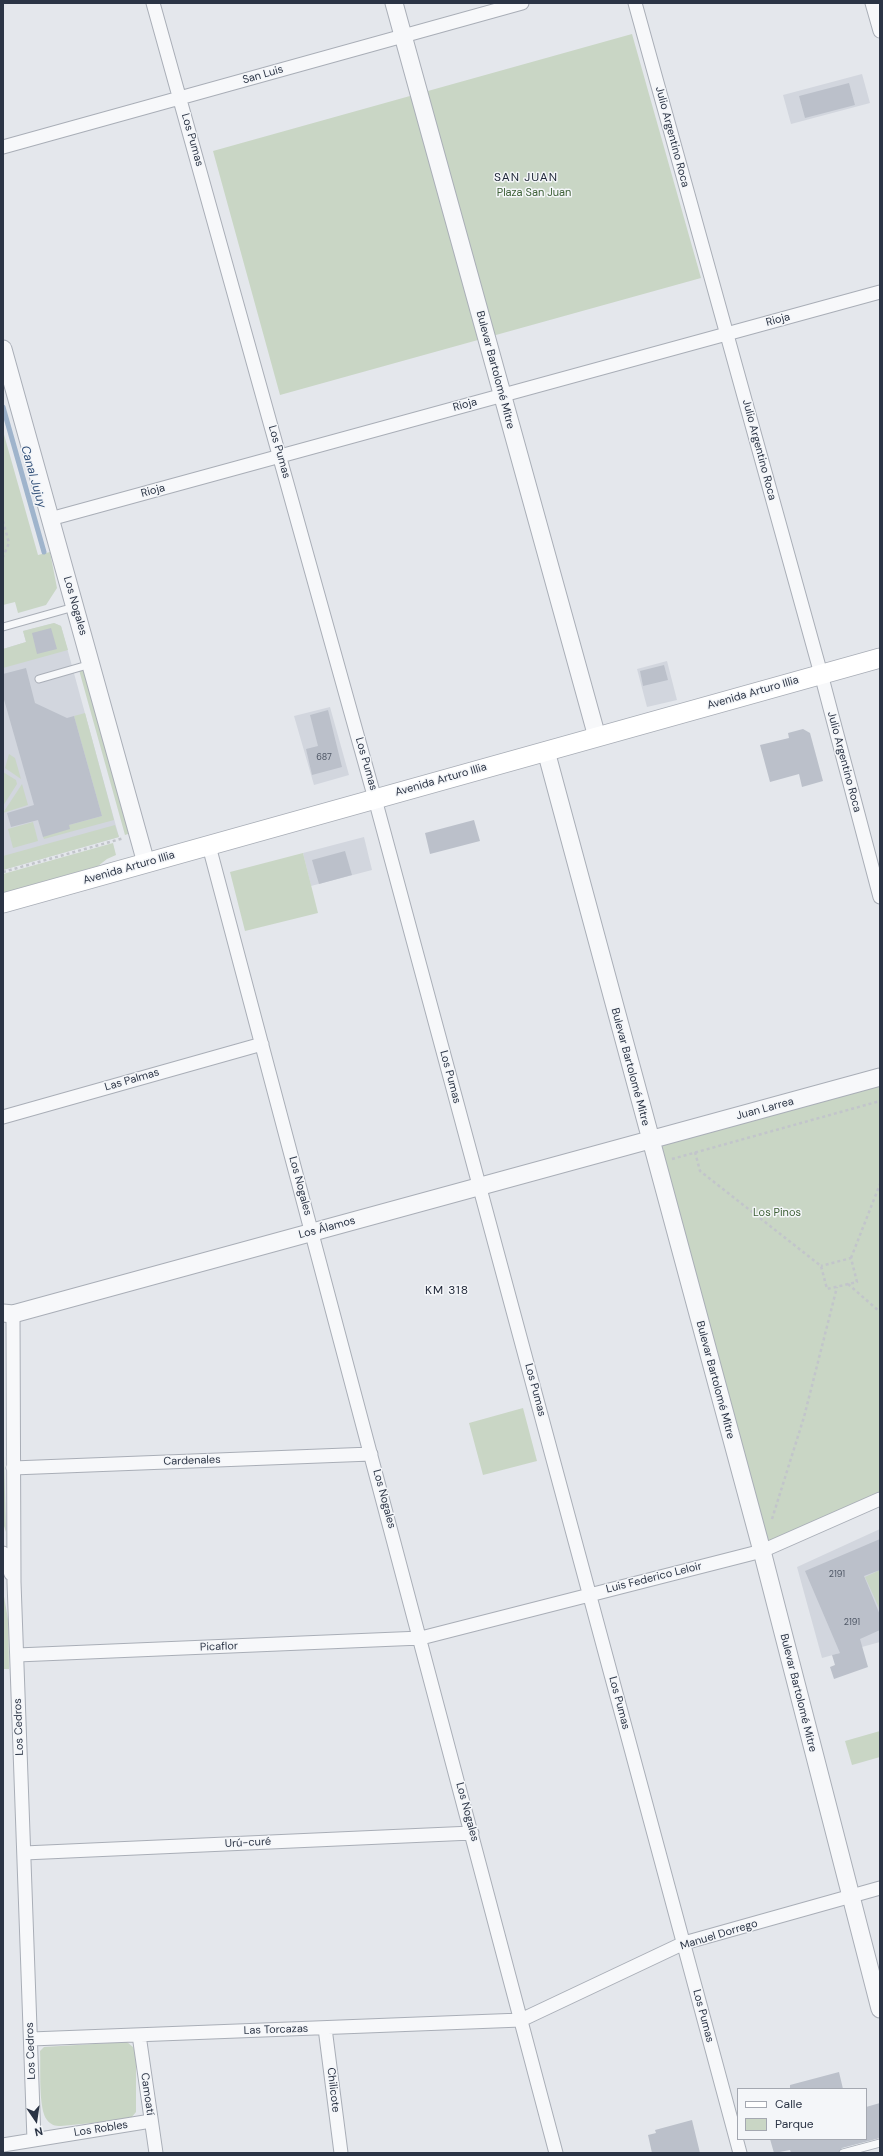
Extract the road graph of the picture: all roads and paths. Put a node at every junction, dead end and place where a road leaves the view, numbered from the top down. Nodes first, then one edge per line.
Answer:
1 (153, 3) edge
2 (394, 3) edge
3 (522, 3) edge
4 (635, 3) edge
5 (872, 3) edge
6 (880, 31) edge
7 (403, 36) junction
8 (180, 98) junction
9 (3, 147) edge
10 (880, 292) edge
11 (726, 334) junction
12 (3, 349) edge
13 (502, 395) junction
14 (280, 456) junction
15 (50, 519) junction
16 (3, 521) edge
17 (3, 557) edge
18 (75, 606) junction
19 (3, 627) edge
20 (880, 658) edge
21 (91, 664) junction
22 (821, 674) junction
23 (39, 679) dead end
24 (597, 737) junction
25 (546, 751) junction
26 (375, 799) junction
27 (122, 839) dead end
28 (209, 846) junction
29 (146, 863) junction
30 (3, 872) edge
31 (880, 897) edge
32 (3, 903) edge
33 (262, 1044) junction
34 (880, 1077) edge
35 (880, 1101) edge
36 (3, 1117) edge
37 (650, 1140) junction
38 (695, 1152) junction
39 (656, 1163) junction
40 (880, 1184) edge
41 (480, 1186) junction
42 (312, 1232) junction
43 (851, 1258) junction
44 (821, 1266) junction
45 (848, 1284) junction
46 (837, 1287) junction
47 (880, 1312) edge
48 (8, 1314) edge
49 (372, 1454) junction
50 (13, 1468) junction
51 (880, 1499) edge
52 (772, 1519) dead end
53 (762, 1551) junction
54 (3, 1554) edge
55 (14, 1582) junction
56 (590, 1594) junction
57 (421, 1638) junction
58 (17, 1655) junction
59 (472, 1833) junction
60 (24, 1853) junction
61 (880, 1888) edge
62 (851, 1896) junction
63 (684, 1944) junction
64 (880, 2009) edge
65 (521, 2020) junction
66 (325, 2028) junction
67 (139, 2035) junction
68 (30, 2039) junction
69 (151, 2121) junction
70 (34, 2140) junction
71 (880, 2143) edge
72 (3, 2145) edge
73 (869, 2150) edge
74 (853, 2152) edge
75 (156, 2153) edge
76 (341, 2153) edge
77 (556, 2153) edge
78 (740, 2153) edge
79 (843, 2153) edge

1 - 8 street, Los Pumas
2 - 7 street, Bulevar Bartolomé Mitre
3 - 7 street, San Luis
4 - 11 street, Julio Argentino Roca
5 - 6 street
7 - 8 street, San Luis
7 - 13 street, Bulevar Bartolomé Mitre
8 - 9 street, San Luis
8 - 14 street, Los Pumas
10 - 11 street, Rioja
11 - 13 street, Rioja
11 - 22 street, Julio Argentino Roca
12 - 15 street, Los Nogales
13 - 14 street, Rioja
13 - 24 street, Bulevar Bartolomé Mitre
14 - 15 street, Rioja
14 - 26 street, Los Pumas
15 - 18 street, Los Nogales
16 - 17 path
18 - 19 lane
18 - 21 street, Los Nogales
20 - 22 main road, Avenida Arturo Illia
21 - 23 lane
21 - 29 street, Los Nogales
22 - 24 main road, Avenida Arturo Illia
22 - 31 street, Julio Argentino Roca
24 - 25 main road, Avenida Arturo Illia
25 - 26 main road, Avenida Arturo Illia
25 - 37 street, Bulevar Bartolomé Mitre
26 - 28 main road, Avenida Arturo Illia
26 - 41 street, Los Pumas
27 - 30 path
28 - 29 main road, Avenida Arturo Illia
28 - 33 street, Los Nogales
29 - 32 main road, Avenida Arturo Illia
33 - 36 street, Las Palmas
33 - 42 street, Los Nogales
34 - 37 street, Juan Larrea
35 - 38 path
37 - 39 street, Bulevar Bartolomé Mitre
37 - 41 street, Los Álamos
38 - 39 path
38 - 44 path
39 - 53 street, Bulevar Bartolomé Mitre
40 - 43 path
41 - 42 street, Los Álamos
41 - 56 street, Los Pumas
42 - 48 street, Los Álamos
42 - 49 street, Los Nogales
43 - 44 path
43 - 45 path
44 - 46 path
45 - 46 path
45 - 47 path
46 - 52 path
48 - 50 street, Los Cedros
49 - 50 street, Cardenales
49 - 57 street, Los Nogales
50 - 55 street, Los Cedros
51 - 53 street, Luis Federico Leloir
53 - 56 street, Luis Federico Leloir
53 - 62 street, Bulevar Bartolomé Mitre
54 - 55 street
55 - 58 street, Los Cedros
56 - 57 street, Luis Federico Leloir
56 - 63 street, Los Pumas
57 - 58 street, Picaflor
57 - 59 street, Los Nogales
58 - 60 street, Los Cedros
59 - 60 street, Urú-curé
59 - 65 street, Los Nogales
60 - 68 street, Los Cedros
61 - 62 street, Manuel Dorrego
62 - 63 street, Manuel Dorrego
62 - 64 street, Bulevar Bartolomé Mitre
63 - 65 street, Manuel Dorrego
63 - 78 street, Los Pumas
65 - 66 street, Las Torcazas
65 - 77 street, Los Nogales
66 - 67 street, Las Torcazas
66 - 76 street, Chilicote
67 - 68 street, Las Torcazas
67 - 69 street, Camoatí
68 - 70 street, Los Cedros
69 - 70 street, Los Robles
69 - 75 street, Camoatí
70 - 72 street, Los Robles
71 - 73 lane
73 - 74 lane
74 - 79 lane

